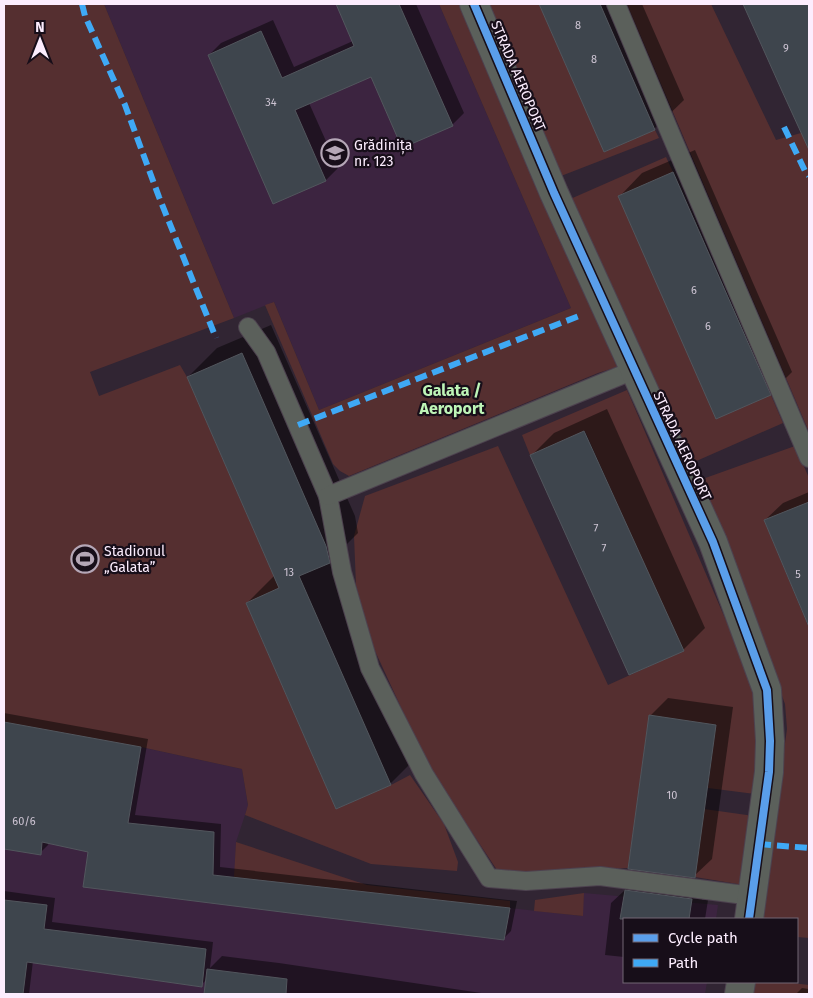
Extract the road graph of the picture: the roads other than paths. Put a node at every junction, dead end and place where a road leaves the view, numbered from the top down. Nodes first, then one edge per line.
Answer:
1 (474, 4) edge
2 (616, 4) edge
3 (248, 327) dead end
4 (634, 370) junction
5 (809, 458) edge
6 (328, 496) junction
7 (750, 908) edge

1 - 4 street, STRADA AEROPORT
2 - 5 lane
3 - 6 lane
4 - 6 lane
4 - 7 street, STRADA AEROPORT
6 - 7 lane

